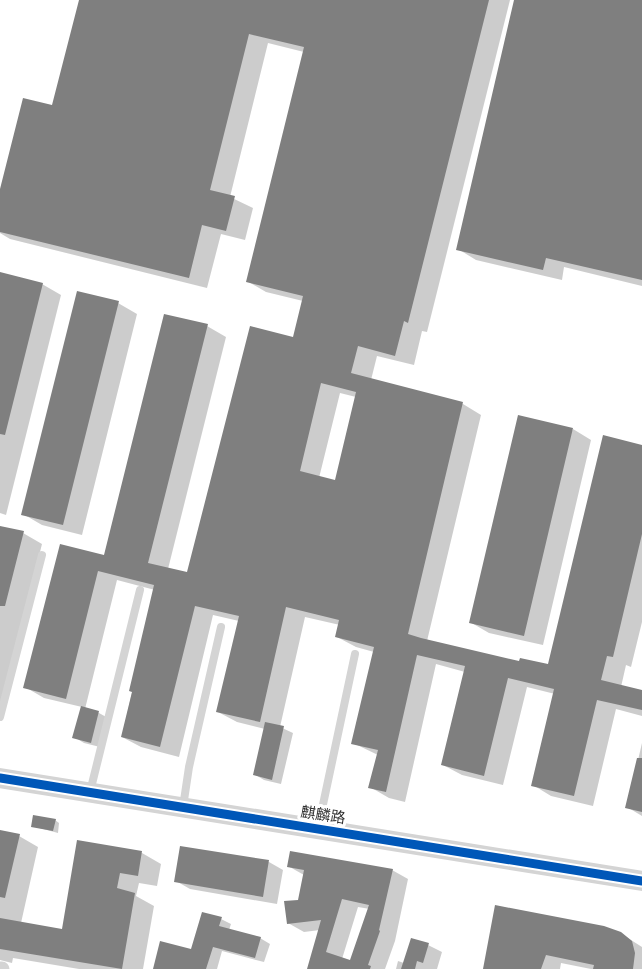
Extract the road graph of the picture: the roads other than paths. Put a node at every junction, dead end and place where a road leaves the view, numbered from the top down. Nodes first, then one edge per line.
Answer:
1 (42, 555) dead end
2 (140, 590) dead end
3 (221, 627) dead end
4 (355, 654) dead end
5 (0, 717) edge
6 (0, 778) edge
7 (90, 792) junction
8 (183, 807) junction
9 (318, 829) junction
10 (642, 881) edge

1 - 5 lane
2 - 7 lane
3 - 8 lane
4 - 9 lane
6 - 7 street, 麒麟路
7 - 8 street, 麒麟路
8 - 9 street, 麒麟路
9 - 10 street, 麒麟路

